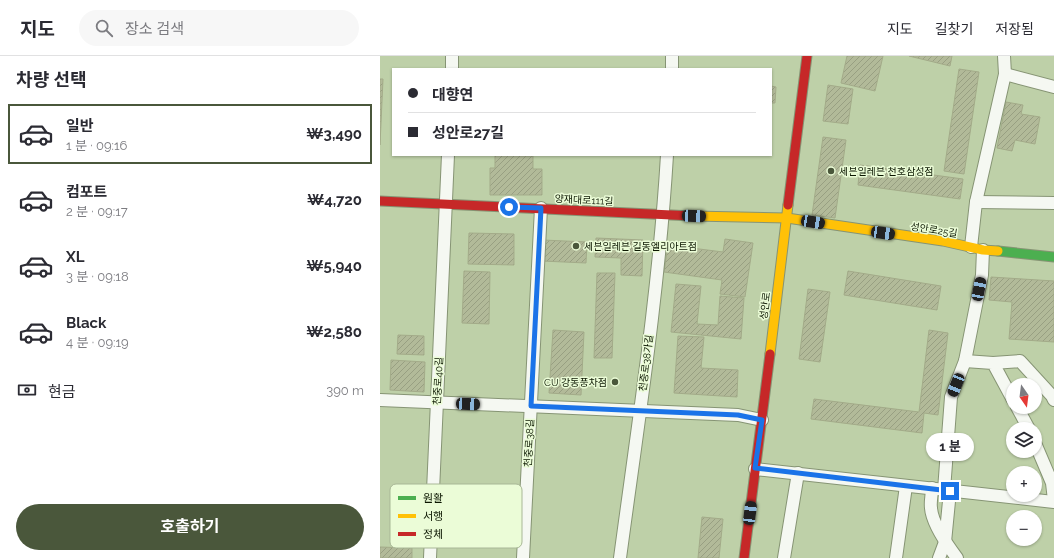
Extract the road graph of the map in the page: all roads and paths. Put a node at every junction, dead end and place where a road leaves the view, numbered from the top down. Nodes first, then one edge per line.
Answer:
1 (452, 56) edge
2 (672, 56) edge
3 (807, 56) edge
4 (1004, 56) edge
5 (452, 68) edge
6 (672, 68) edge
7 (1005, 74) junction
8 (1054, 87) edge
9 (448, 156) edge
10 (667, 156) edge
11 (380, 201) edge
12 (976, 202) junction
13 (1054, 203) edge
14 (446, 204) junction
15 (541, 208) junction
16 (663, 214) junction
17 (787, 218) junction
18 (977, 248) junction
19 (1054, 257) edge
20 (965, 361) junction
21 (993, 363) junction
22 (1006, 387) edge
23 (380, 400) edge
24 (1054, 400) edge
25 (437, 402) junction
26 (531, 406) junction
27 (640, 411) junction
28 (762, 420) junction
29 (1041, 458) edge
30 (755, 468) junction
31 (798, 473) junction
32 (433, 484) edge
33 (906, 486) junction
34 (942, 490) junction
35 (1054, 501) edge
36 (945, 542) junction
37 (430, 548) edge
38 (430, 558) edge
39 (523, 558) edge
40 (620, 558) edge
41 (744, 558) edge
42 (784, 558) edge
43 (896, 558) edge
44 (939, 558) edge
45 (957, 558) edge

1 - 5 street
2 - 6 street
3 - 17 street, 성안로
4 - 7 street
7 - 8 street
7 - 12 street
9 - 14 street, 천중로40길
10 - 16 street, 천중로38가길
11 - 14 street, 양재대로111길
12 - 13 street
12 - 18 street
14 - 15 street, 양재대로111길
14 - 25 street, 천중로40길
15 - 16 street, 양재대로111길
15 - 26 street, 천중로38길
16 - 17 street, 양재대로111길
16 - 27 street, 천중로38가길
17 - 18 street, 성안로25길
17 - 28 street, 성안로
18 - 19 street, 성안로25길
18 - 20 street
20 - 21 street
20 - 34 street
21 - 22 street
21 - 24 street
23 - 25 street
25 - 26 street
25 - 32 street, 천중로40길
26 - 27 street
26 - 39 street, 천중로38길
27 - 28 street
27 - 40 street, 천중로38가길
28 - 30 street, 성안로
29 - 35 street
30 - 31 street
30 - 41 street, 성안로
31 - 33 street
31 - 42 street
33 - 34 street
33 - 43 street
34 - 35 street
34 - 36 street
34 - 36 street
36 - 44 street
36 - 45 street
37 - 38 street, 천중로40길

